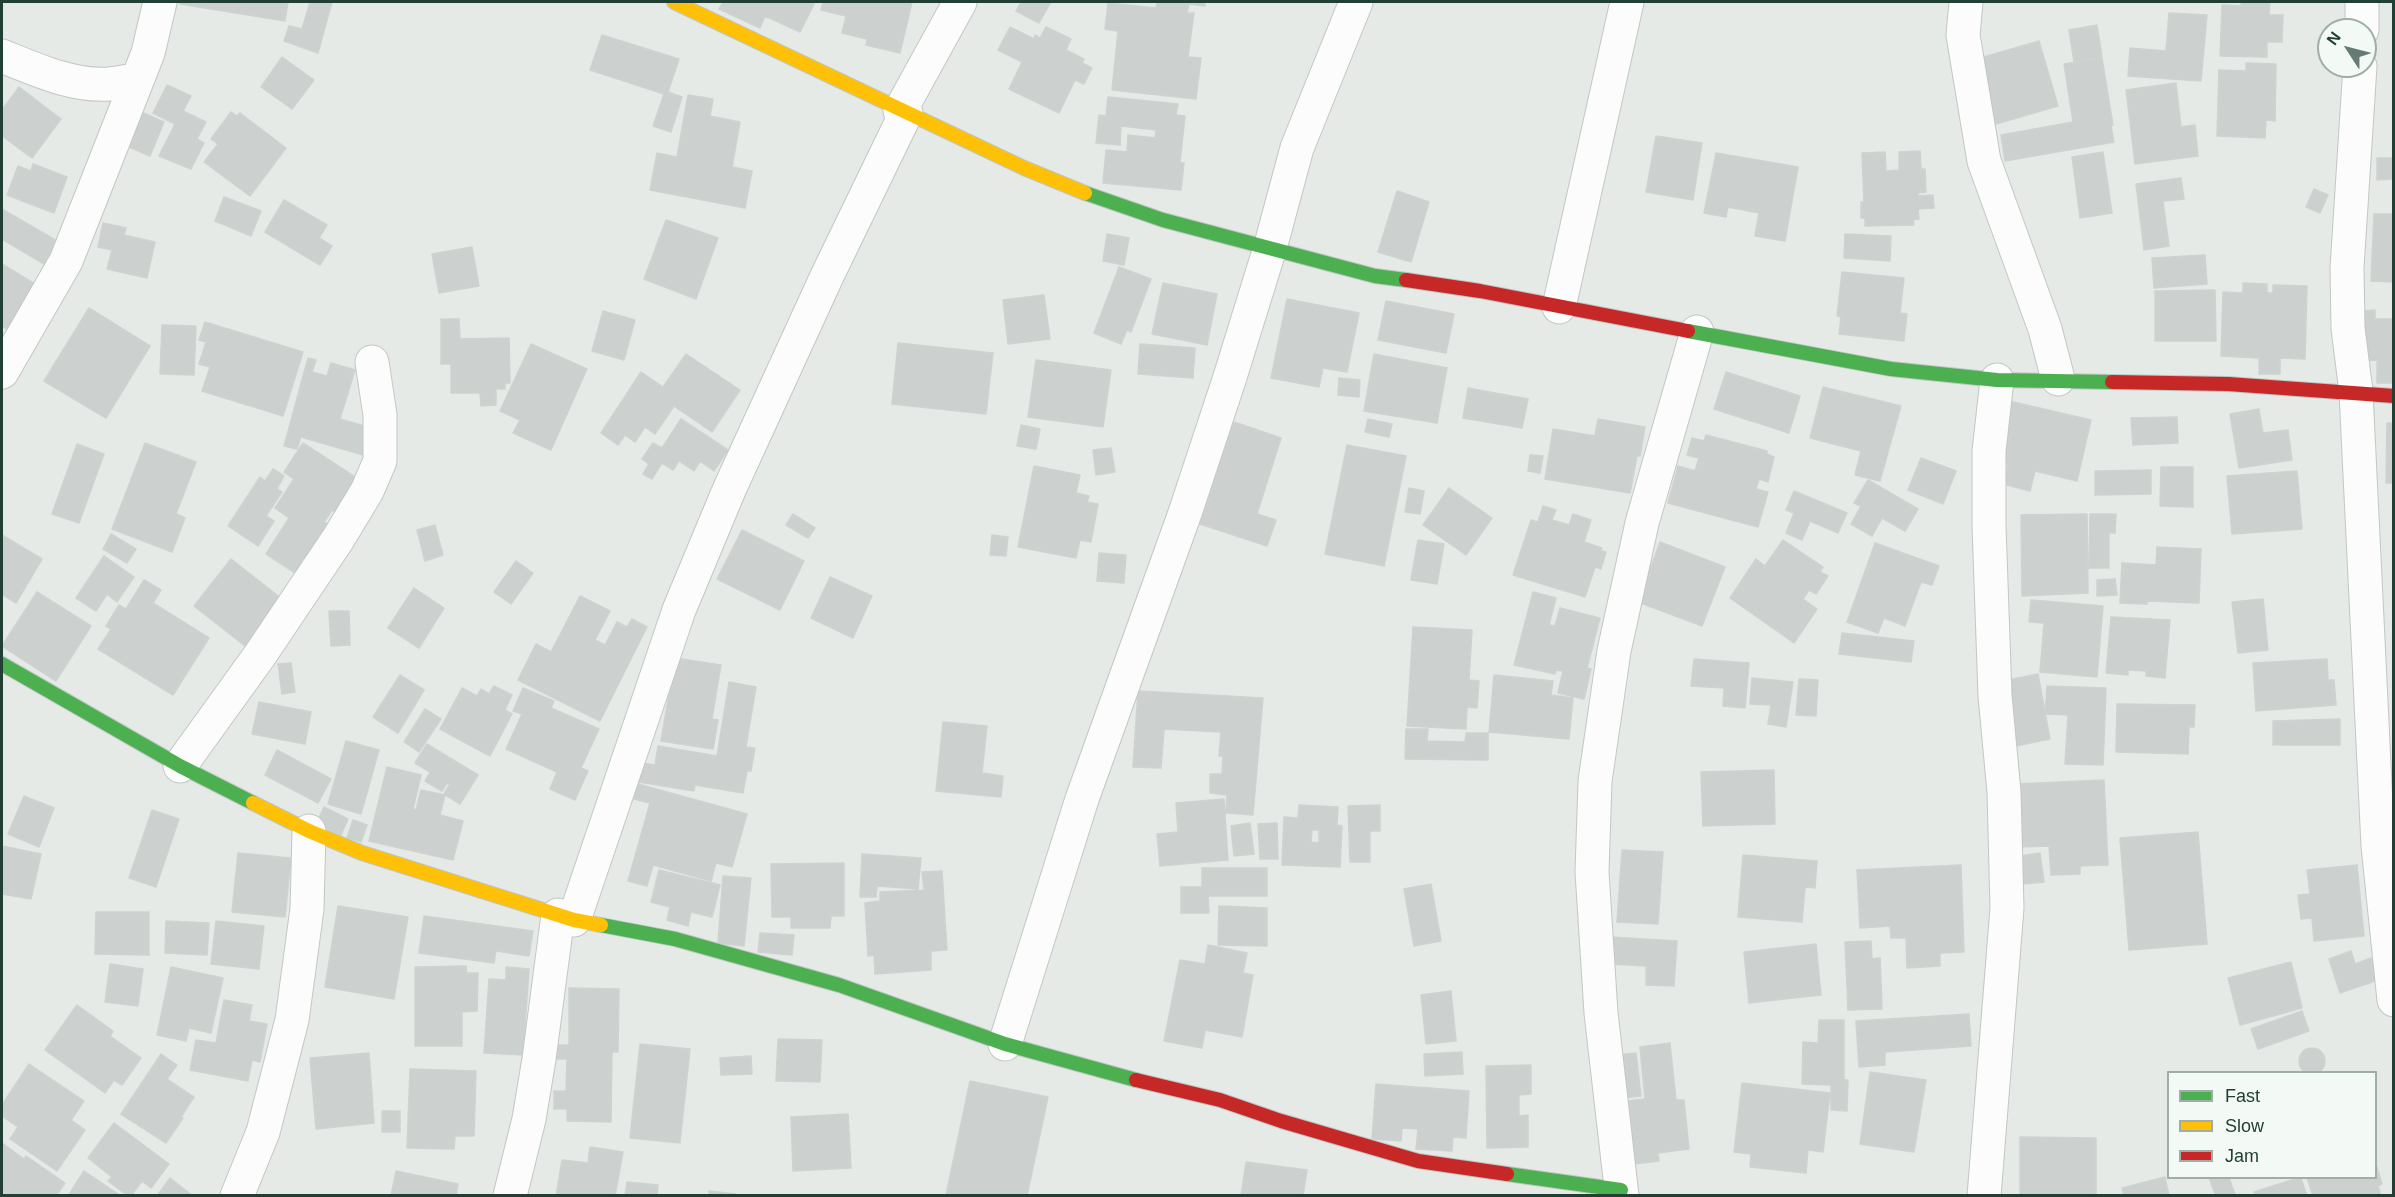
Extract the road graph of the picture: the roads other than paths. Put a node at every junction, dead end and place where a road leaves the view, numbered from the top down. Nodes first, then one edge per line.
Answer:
1 (160, 2) edge
2 (674, 2) edge
3 (960, 2) edge
4 (1356, 2) edge
5 (1628, 2) edge
6 (1966, 2) edge
7 (2362, 2) edge
8 (2362, 18) edge
9 (2, 56) edge
10 (2359, 78) edge
11 (137, 79) junction
12 (903, 112) junction
13 (1270, 248) junction
14 (1559, 307) junction
15 (1697, 332) junction
16 (372, 362) dead end
17 (2, 372) edge
18 (2058, 379) junction
19 (1997, 380) junction
20 (2356, 392) junction
21 (2394, 396) edge
22 (2, 664) edge
23 (180, 766) junction
24 (309, 831) junction
25 (566, 917) junction
26 (2394, 1000) edge
27 (1005, 1044) junction
28 (1621, 1193) edge
29 (237, 1196) edge
30 (510, 1196) edge
31 (1984, 1196) edge

1 - 11 street
2 - 12 street
3 - 12 street
4 - 13 street
5 - 14 street
6 - 18 street
7 - 8 street
9 - 11 street
10 - 20 street
11 - 17 street
12 - 13 street
12 - 25 street
13 - 14 street
13 - 27 street
14 - 15 street
15 - 19 street
15 - 28 street
16 - 23 street
18 - 19 street
18 - 20 street
19 - 31 street
20 - 21 street
20 - 26 street
22 - 23 street
23 - 24 street
24 - 25 street
24 - 29 street
25 - 27 street
25 - 30 street
27 - 28 street

